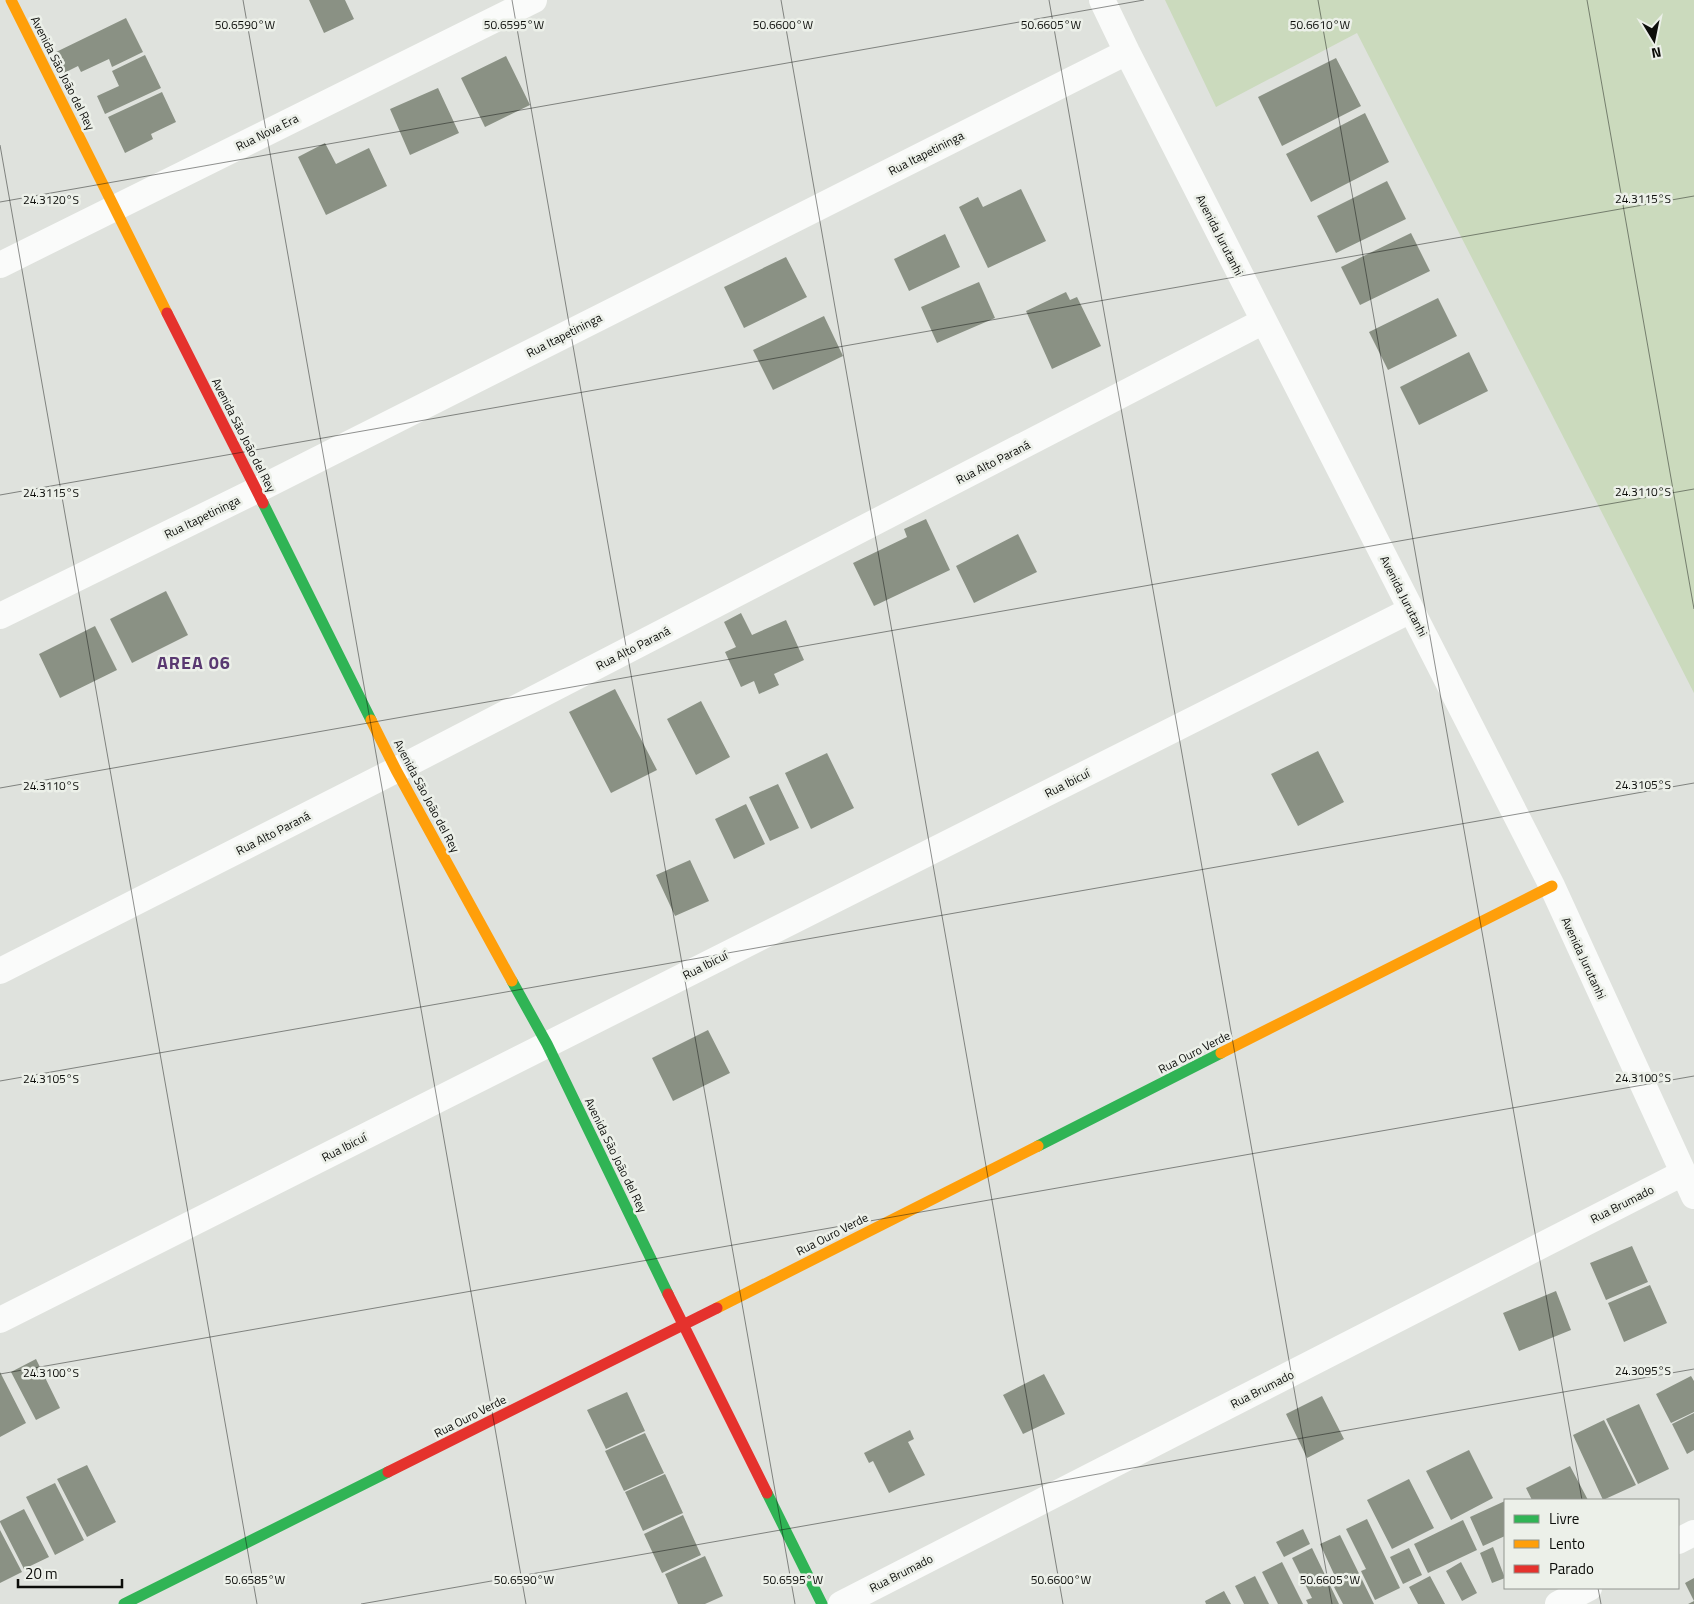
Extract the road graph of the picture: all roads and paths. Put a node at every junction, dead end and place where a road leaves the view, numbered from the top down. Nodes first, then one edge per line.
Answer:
1 (11, 0) edge
2 (534, 0) edge
3 (1102, 0) edge
4 (1127, 52) junction
5 (115, 208) junction
6 (0, 265) edge
7 (1264, 321) junction
8 (256, 490) junction
9 (1411, 610) junction
10 (0, 616) edge
11 (396, 770) junction
12 (1552, 886) junction
13 (0, 971) edge
14 (547, 1044) junction
15 (1683, 1173) junction
16 (1694, 1196) edge
17 (0, 1320) edge
18 (683, 1325) junction
19 (1694, 1532) edge
20 (1679, 1540) edge
21 (1587, 1589) edge
22 (124, 1604) edge
23 (822, 1604) edge
24 (841, 1604) edge
25 (1558, 1604) edge

1 - 5 street, Avenida São João del Rey
2 - 5 street, Rua Nova Era
3 - 4 street, Avenida Jurutanhi
4 - 7 street, Avenida Jurutanhi
4 - 8 street, Rua Itapetininga
5 - 6 street, Rua Nova Era
5 - 8 street, Avenida São João del Rey
7 - 9 street, Avenida Jurutanhi
7 - 11 street, Rua Alto Paraná
8 - 10 street, Rua Itapetininga
8 - 11 street, Avenida São João del Rey
9 - 12 street, Avenida Jurutanhi
9 - 14 street, Rua Ibicuí
11 - 13 street, Rua Alto Paraná
11 - 14 street, Avenida São João del Rey
12 - 15 street, Avenida Jurutanhi
12 - 18 street, Rua Ouro Verde
14 - 17 street, Rua Ibicuí
14 - 18 street, Avenida São João del Rey
15 - 16 street, Avenida Jurutanhi
15 - 24 street, Rua Brumado
18 - 22 street, Rua Ouro Verde
18 - 23 street, Avenida São João del Rey
19 - 20 street
21 - 25 street

